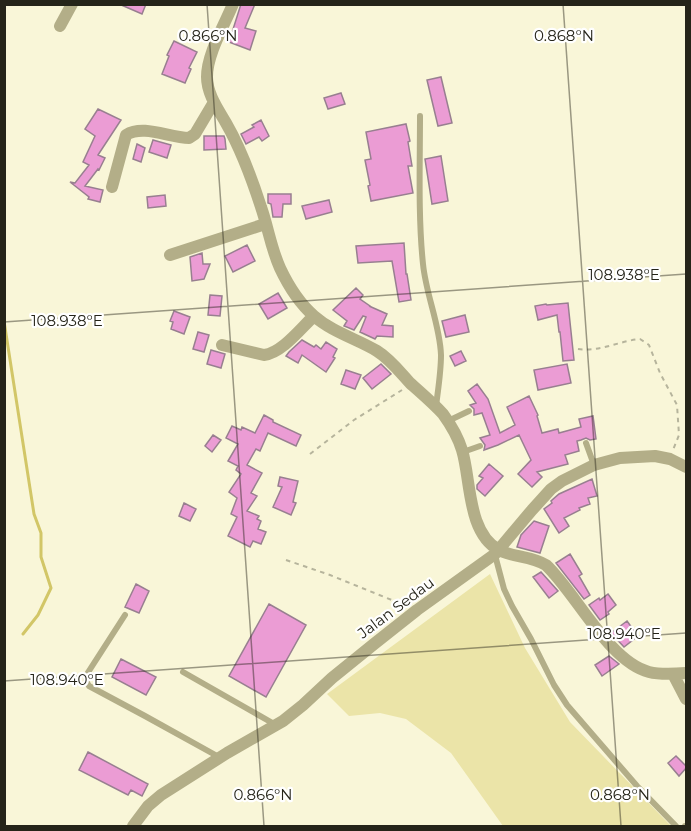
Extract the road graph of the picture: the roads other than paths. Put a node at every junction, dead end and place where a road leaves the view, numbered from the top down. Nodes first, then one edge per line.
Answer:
1 (72, 4) edge
2 (233, 4) edge
3 (60, 26) dead end
4 (214, 102) junction
5 (420, 116) dead end
6 (112, 187) dead end
7 (265, 224) junction
8 (170, 255) dead end
9 (314, 316) junction
10 (222, 345) dead end
11 (436, 406) junction
12 (469, 411) dead end
13 (448, 421) junction
14 (586, 443) dead end
15 (480, 446) dead end
16 (463, 452) junction
17 (594, 465) junction
18 (687, 468) edge
19 (497, 552) junction
20 (125, 615) dead end
21 (183, 672) dead end
22 (687, 673) edge
23 (673, 674) junction
24 (687, 699) edge
25 (277, 725) junction
26 (220, 758) junction
27 (133, 826) edge
28 (676, 826) edge

1 - 3 street
2 - 4 street
4 - 6 street
4 - 7 street
5 - 11 lane
7 - 8 street
7 - 9 street
9 - 10 street
9 - 11 street
11 - 13 street
12 - 13 lane
13 - 16 street
14 - 17 lane
15 - 16 lane
16 - 19 street
17 - 18 street, Jalan Sedau
17 - 19 street, Jalan Sedau
19 - 23 street
19 - 25 street, Jalan Sedau
19 - 28 lane
20 - 26 lane
21 - 25 lane
22 - 23 street
23 - 24 street
25 - 26 street, Jalan Sedau
26 - 27 street, Jalan Sedau

